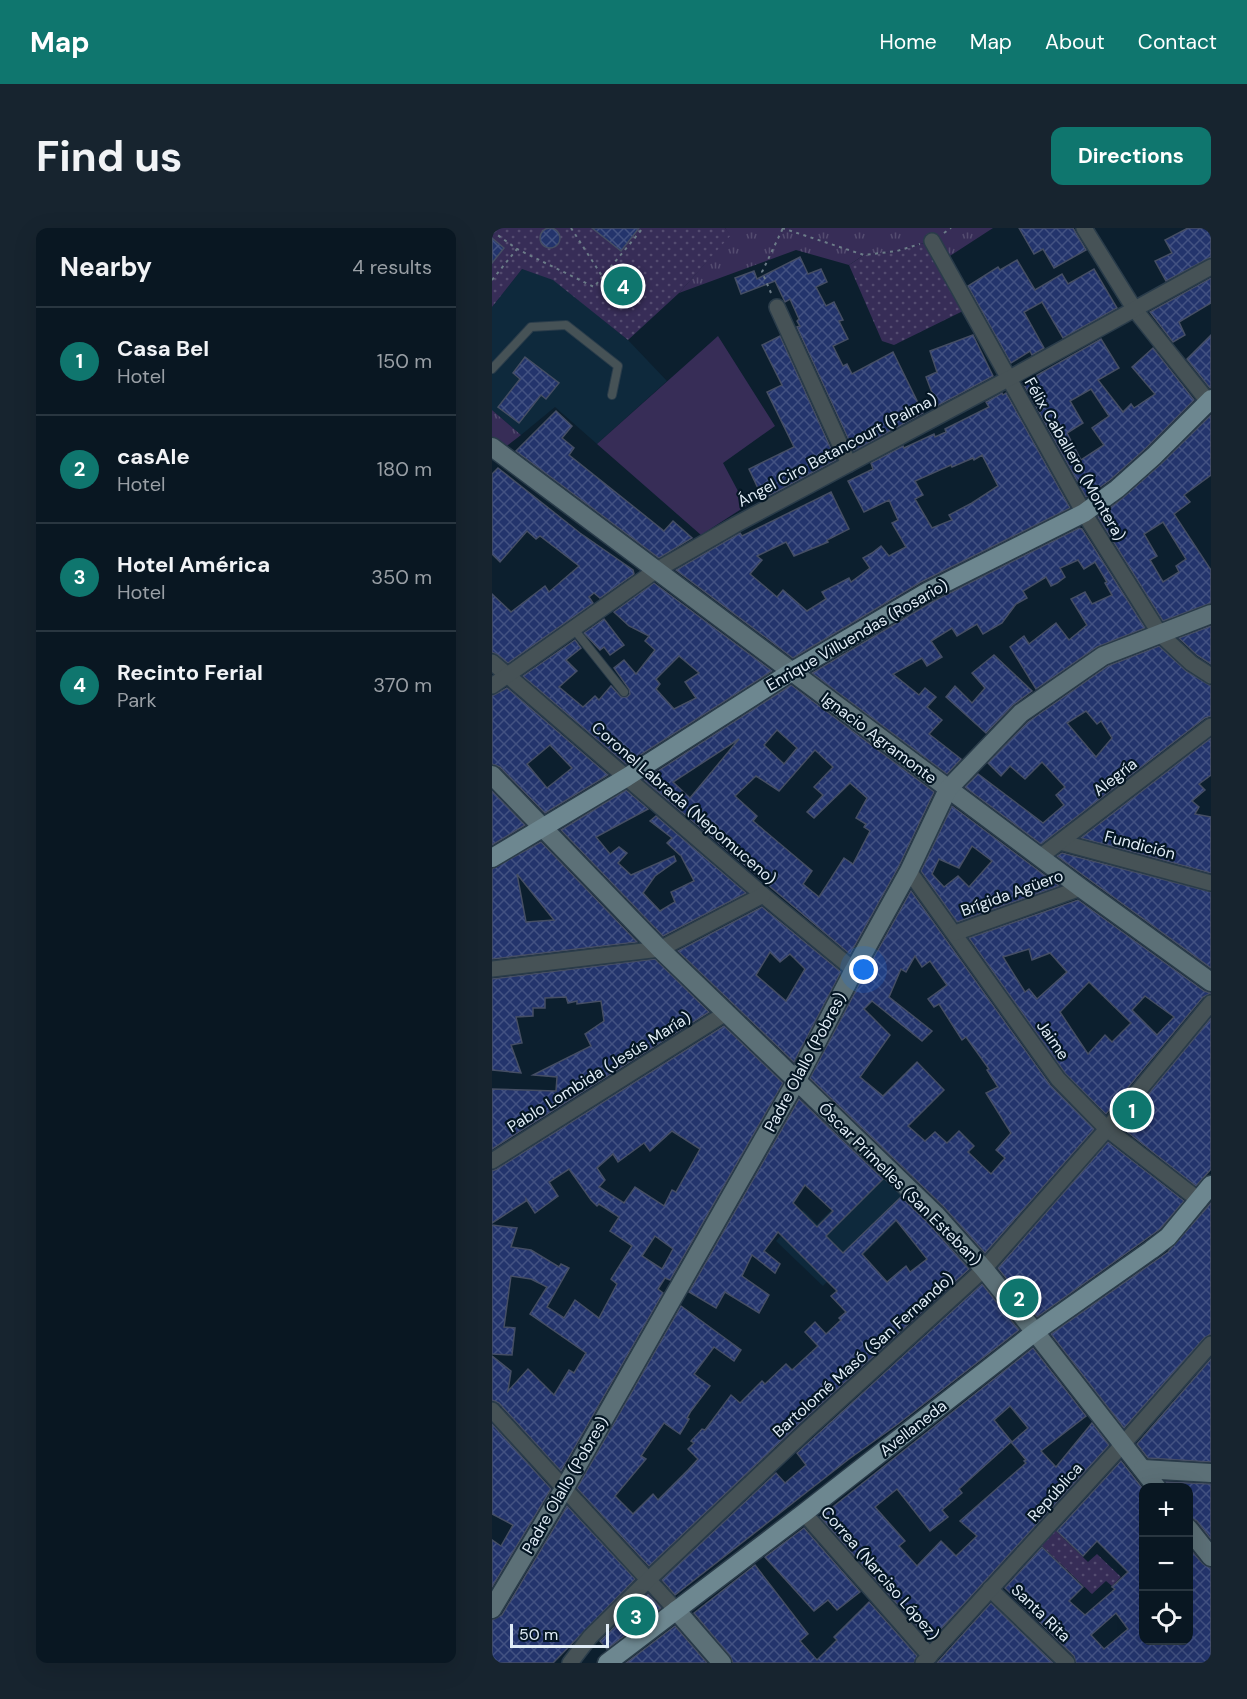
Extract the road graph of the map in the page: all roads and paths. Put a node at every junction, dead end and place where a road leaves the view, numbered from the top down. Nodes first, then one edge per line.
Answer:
1 (571, 228) edge
2 (643, 228) edge
3 (782, 228) edge
4 (951, 228) edge
5 (1084, 228) edge
6 (492, 231) edge
7 (932, 241) junction
8 (517, 249) junction
9 (1211, 267) edge
10 (603, 277) junction
11 (492, 280) edge
12 (777, 307) joint
13 (1135, 310) junction
14 (492, 369) edge
15 (1008, 379) junction
16 (612, 394) dead end
17 (1210, 402) edge
18 (492, 447) edge
19 (849, 464) junction
20 (1084, 513) junction
21 (655, 571) junction
22 (1211, 614) edge
23 (573, 628) junction
24 (1160, 634) junction
25 (492, 662) edge
26 (791, 672) junction
27 (507, 675) junction
28 (1211, 676) edge
29 (492, 686) edge
30 (624, 692) dead end
31 (1211, 726) edge
32 (492, 775) edge
33 (627, 777) junction
34 (948, 789) junction
35 (544, 827) junction
36 (1060, 842) junction
37 (1040, 857) junction
38 (492, 858) edge
39 (909, 871) junction
40 (1211, 883) edge
41 (1081, 888) junction
42 (763, 895) junction
43 (955, 933) junction
44 (660, 948) junction
45 (492, 969) edge
46 (854, 970) junction
47 (1211, 982) edge
48 (1211, 1003) edge
49 (726, 1013) junction
50 (797, 1080) junction
51 (1107, 1129) junction
52 (492, 1161) edge
53 (1211, 1185) edge
54 (1200, 1201) junction
55 (984, 1269) junction
56 (1035, 1332) junction
57 (1211, 1344) edge
58 (492, 1410) edge
59 (1124, 1443) junction
60 (1143, 1469) junction
61 (1211, 1473) edge
62 (1153, 1483) edge
63 (564, 1489) junction
64 (804, 1513) junction
65 (1193, 1534) edge
66 (1211, 1557) edge
67 (648, 1580) junction
68 (990, 1589) junction
69 (492, 1609) edge
70 (676, 1610) junction
71 (926, 1660) edge
72 (570, 1663) edge
73 (607, 1663) edge
74 (722, 1663) edge
75 (1067, 1663) edge

1 - 10 path
2 - 10 path
3 - 7 path
3 - 12 path
4 - 7 path
5 - 13 street
6 - 8 path
7 - 15 street, Félix Caballero (Montera)
8 - 10 path
8 - 11 path
9 - 13 street, Ángel Ciro Betancourt (Palma)
12 - 19 street
13 - 15 street, Ángel Ciro Betancourt (Palma)
13 - 17 street
14 - 16 lane
15 - 19 street, Ángel Ciro Betancourt (Palma)
15 - 20 street, Félix Caballero (Montera)
17 - 20 main road, Enrique Villuendas (Rosario)
18 - 21 main road, Ignacio Agramonte
19 - 21 street, Ángel Ciro Betancourt (Palma)
20 - 24 street, Félix Caballero (Montera)
20 - 26 main road, Enrique Villuendas (Rosario)
21 - 23 street, Ángel Ciro Betancourt (Palma)
21 - 26 main road, Ignacio Agramonte
22 - 24 main road, Padre Olallo (Pobres)
23 - 27 street, Ángel Ciro Betancourt (Palma)
23 - 30 lane
24 - 28 street, Félix Caballero (Montera)
24 - 34 main road, Padre Olallo (Pobres)
25 - 27 street, Coronel Labrada (Nepomuceno)
26 - 33 main road, Enrique Villuendas (Rosario)
26 - 34 main road, Ignacio Agramonte
27 - 29 street, Ángel Ciro Betancourt (Palma)
27 - 33 street, Coronel Labrada (Nepomuceno)
31 - 36 street, Alegría
32 - 35 main road, Óscar Primelles (San Esteban)
33 - 35 main road, Enrique Villuendas (Rosario)
33 - 42 street, Coronel Labrada (Nepomuceno)
34 - 37 main road, Ignacio Agramonte
34 - 39 main road, Padre Olallo (Pobres)
35 - 38 main road, Enrique Villuendas (Rosario)
35 - 44 main road, Óscar Primelles (San Esteban)
36 - 37 street, Alegría
36 - 40 street, Fundición
37 - 41 main road, Ignacio Agramonte
39 - 43 street, Jaime
39 - 46 main road, Padre Olallo (Pobres)
41 - 43 street, Brígida Agüero
41 - 47 main road, Ignacio Agramonte
42 - 44 street
42 - 46 street, Coronel Labrada (Nepomuceno)
43 - 51 street, Jaime
44 - 45 street
44 - 49 main road, Óscar Primelles (San Esteban)
46 - 50 main road, Padre Olallo (Pobres)
48 - 51 street, Bartolomé Masó (San Fernando)
49 - 50 main road, Óscar Primelles (San Esteban)
49 - 52 street, Pablo Lombida (Jesús María)
50 - 55 main road, Óscar Primelles (San Esteban)
50 - 63 main road, Padre Olallo (Pobres)
51 - 54 street, Jaime
51 - 55 street, Bartolomé Masó (San Fernando)
53 - 54 main road, Avellaneda
54 - 56 main road, Avellaneda
55 - 56 main road, Óscar Primelles (San Esteban)
55 - 67 street, Bartolomé Masó (San Fernando)
56 - 59 main road, Óscar Primelles (San Esteban)
56 - 64 main road, Avellaneda
57 - 59 street, República
58 - 63 street
59 - 60 main road, Óscar Primelles (San Esteban)
59 - 68 street, República
60 - 61 main road
60 - 62 main road, Óscar Primelles (San Esteban)
63 - 67 street
63 - 69 main road, Padre Olallo (Pobres)
64 - 70 main road, Avellaneda
64 - 71 street, Correa (Narciso López)
65 - 66 main road
67 - 70 street
67 - 72 street, Bartolomé Masó (San Fernando)
68 - 71 street, República
68 - 75 street, Santa Rita
70 - 73 main road, Avellaneda
70 - 74 main road

